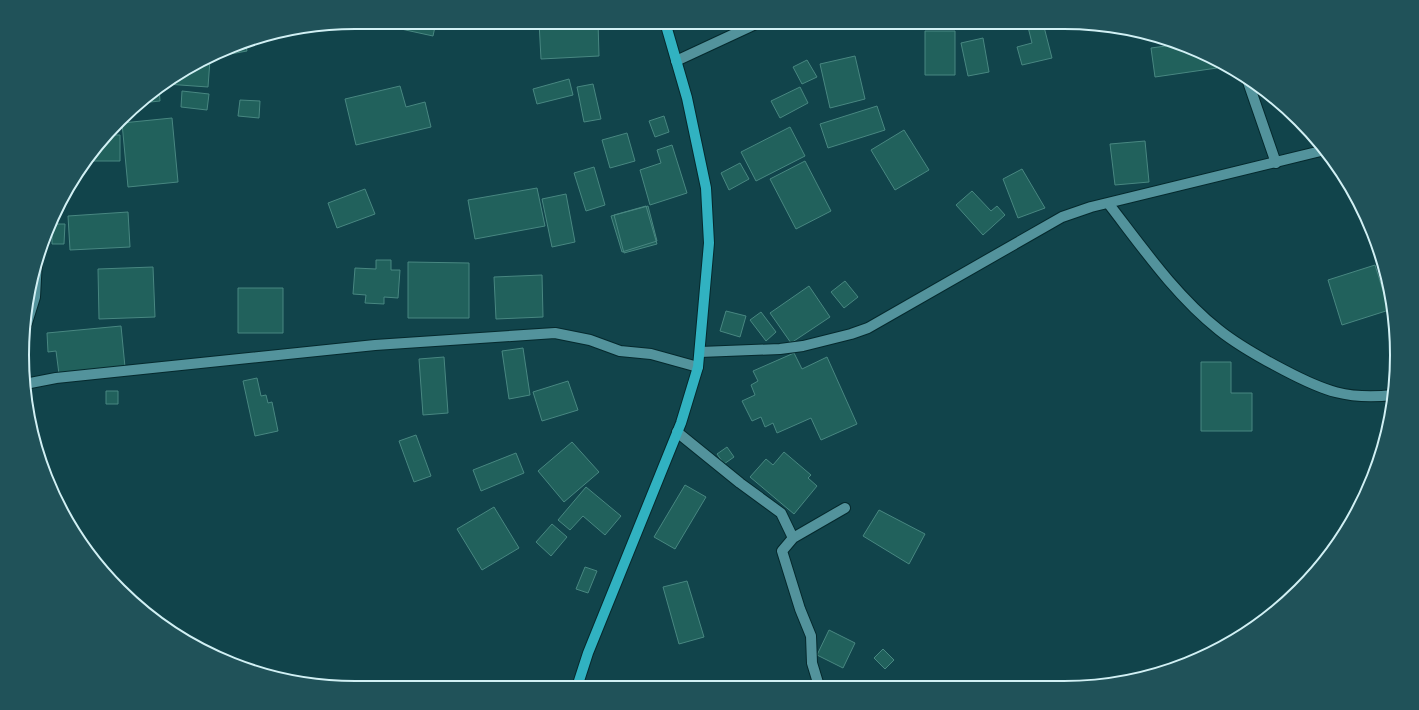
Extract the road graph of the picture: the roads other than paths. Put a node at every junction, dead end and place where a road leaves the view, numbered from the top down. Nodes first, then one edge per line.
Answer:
1 (667, 29) edge
2 (745, 29) edge
3 (676, 61) junction
4 (1250, 87) edge
5 (1319, 152) edge
6 (1276, 163) junction
7 (1108, 203) junction
8 (700, 352) junction
9 (698, 367) junction
10 (31, 383) edge
11 (1387, 396) edge
12 (678, 432) junction
13 (844, 508) dead end
14 (792, 538) junction
15 (580, 681) edge
16 (817, 681) edge

1 - 3 main road
2 - 3 street
3 - 8 main road
4 - 6 street
5 - 6 street
6 - 7 street
7 - 8 street
7 - 11 street
8 - 9 main road
9 - 10 street
9 - 12 main road
12 - 14 street
12 - 15 main road
13 - 14 street
14 - 16 street

